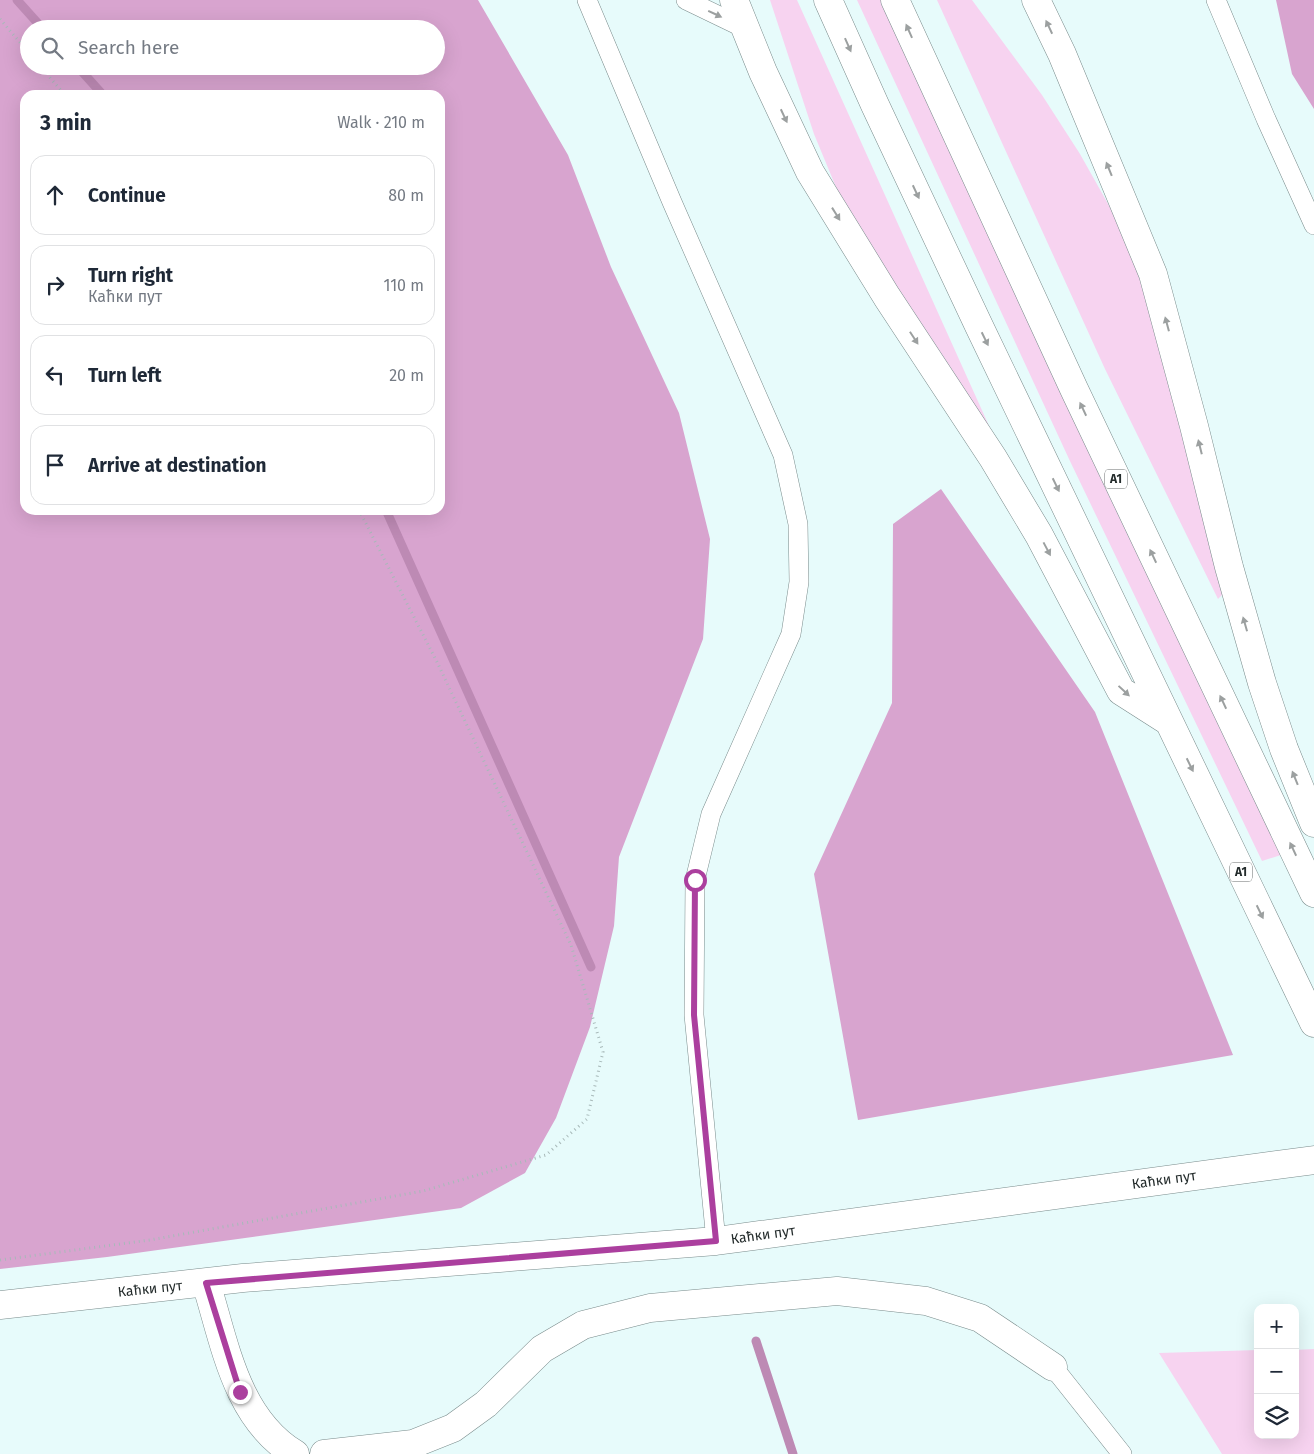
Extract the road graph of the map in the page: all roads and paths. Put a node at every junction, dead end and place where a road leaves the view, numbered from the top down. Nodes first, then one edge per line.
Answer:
1 (587, 0) edge
2 (686, 0) edge
3 (734, 0) edge
4 (828, 0) edge
5 (895, 0) edge
6 (1036, 0) edge
7 (1216, 0) edge
8 (0, 19) edge
9 (744, 28) junction
10 (20, 42) edge
11 (48, 75) edge
12 (61, 90) edge
13 (1314, 225) edge
14 (362, 515) edge
15 (1168, 721) junction
16 (1314, 823) edge
17 (1314, 893) edge
18 (1314, 1023) edge
19 (1303, 1162) edge
20 (716, 1241) junction
21 (0, 1260) edge
22 (206, 1283) junction
23 (0, 1305) edge
24 (1053, 1366) joint
25 (431, 1446) edge
26 (295, 1454) edge
27 (324, 1454) edge
28 (1122, 1454) edge

1 - 20 lane
2 -> 9 lane
3 - 9 main road
4 -> 15 main road, A1
17 -> 5 main road, A1
16 -> 6 main road
7 - 13 lane
8 - 10 path
9 -> 15 main road
11 - 12 path
14 - 21 path
15 -> 18 main road, A1
19 - 20 main road, Каћки пут
20 - 22 main road, Каћки пут
22 - 23 main road, Каћки пут
22 - 26 main road
24 - 25 main road
24 - 28 lane
25 - 27 main road

